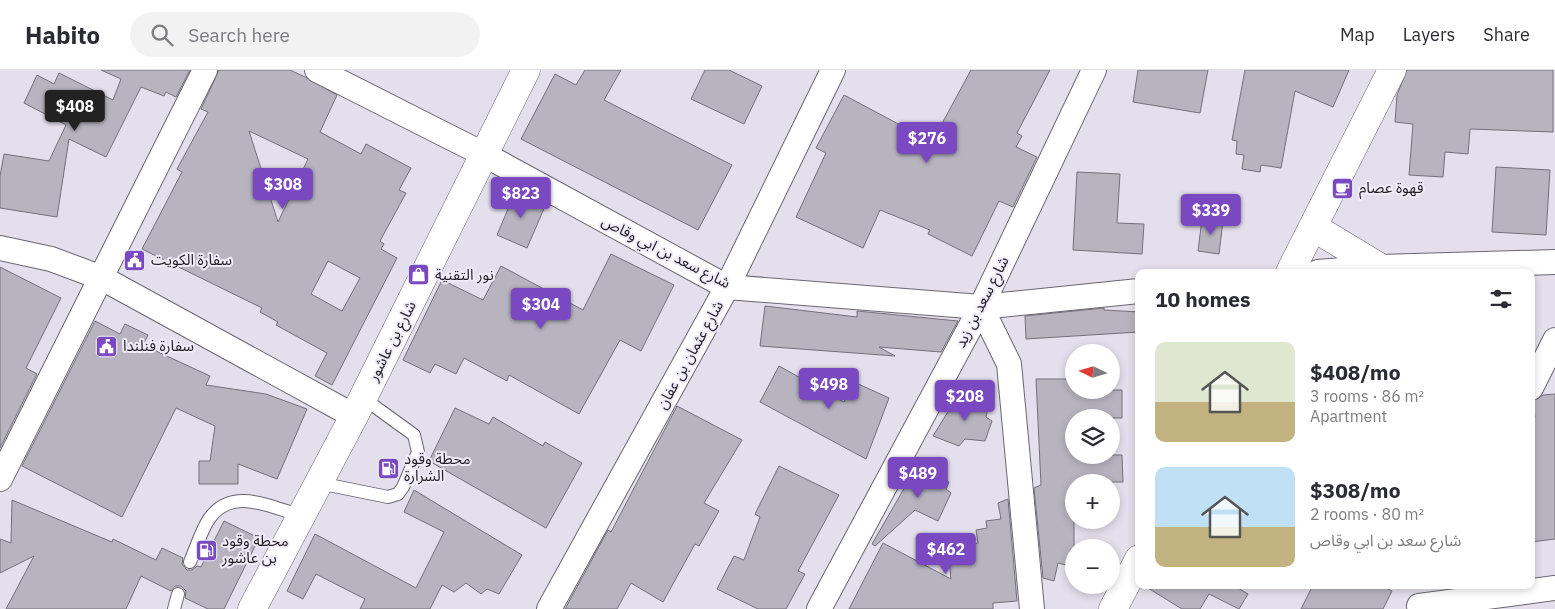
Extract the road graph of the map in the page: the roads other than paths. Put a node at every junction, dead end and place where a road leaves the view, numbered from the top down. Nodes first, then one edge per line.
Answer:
1 (206, 70) edge
2 (317, 70) edge
3 (526, 70) edge
4 (833, 70) edge
5 (1094, 70) edge
6 (1392, 70) edge
7 (485, 155) junction
8 (1313, 227) junction
9 (0, 248) edge
10 (1555, 262) edge
11 (1379, 267) junction
12 (1292, 269) edge
13 (1355, 269) edge
14 (102, 278) junction
15 (727, 287) junction
16 (1135, 291) edge
17 (981, 307) junction
18 (1555, 340) edge
19 (1538, 383) edge
20 (358, 407) junction
21 (0, 479) edge
22 (319, 483) junction
23 (302, 516) junction
24 (190, 562) dead end
25 (1135, 567) edge
26 (1555, 588) edge
27 (1428, 589) edge
28 (178, 594) dead end
29 (1418, 608) edge
30 (174, 609) edge
31 (252, 609) edge
32 (550, 609) edge
33 (818, 609) edge
34 (1032, 609) edge
35 (1113, 609) edge

1 - 14 street
2 - 7 street, شارع سعد بن ابي وقاص
3 - 7 main road, شارع بن عاشور
4 - 15 street, شارع عثمان بن عفان
5 - 17 street, شارع سعد بن زيد
6 - 8 main road
7 - 15 street, شارع سعد بن ابي وقاص
7 - 20 main road, شارع بن عاشور
8 - 11 main road
8 - 12 main road
9 - 14 street
10 - 11 street
11 - 13 street
14 - 20 street
14 - 21 street
15 - 17 street, شارع سعد بن ابي وقاص
15 - 32 street, شارع عثمان بن عفان
16 - 17 street, شارع سعد بن ابي وقاص
17 - 33 street, شارع سعد بن زيد
17 - 34 street
18 - 19 street
20 - 22 main road, شارع بن عاشور
20 - 22 lane
22 - 23 main road, شارع بن عاشور
23 - 24 lane
23 - 31 main road, شارع بن عاشور
25 - 35 main road
26 - 29 street
27 - 29 street
28 - 30 lane

